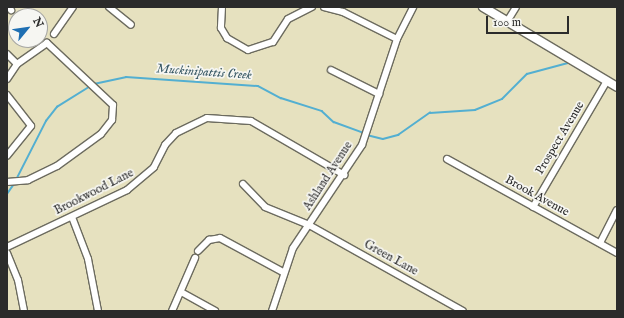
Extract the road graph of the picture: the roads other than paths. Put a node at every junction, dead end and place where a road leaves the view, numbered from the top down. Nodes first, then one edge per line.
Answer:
1 (73, 7) edge
2 (110, 7) edge
3 (222, 7) edge
4 (312, 7) edge
5 (324, 7) edge
6 (413, 7) edge
7 (483, 7) edge
8 (516, 7) edge
9 (508, 20) junction
10 (131, 25) dead end
11 (54, 34) dead end
12 (397, 38) junction
13 (7, 54) edge
14 (17, 64) junction
15 (331, 70) dead end
16 (7, 79) edge
17 (607, 81) junction
18 (617, 87) edge
19 (379, 94) junction
20 (7, 95) edge
21 (7, 156) edge
22 (447, 159) dead end
23 (344, 175) junction
24 (9, 182) edge
25 (242, 184) dead end
26 (532, 207) junction
27 (617, 210) edge
28 (72, 217) junction
29 (308, 225) junction
30 (600, 243) junction
31 (7, 247) edge
32 (198, 251) dead end
33 (7, 253) edge
34 (617, 253) edge
35 (195, 258) dead end
36 (283, 272) junction
37 (181, 292) junction
38 (24, 311) edge
39 (98, 311) edge
40 (172, 311) edge
41 (216, 311) edge
42 (272, 311) edge
43 (463, 311) edge

1 - 11 street
2 - 10 street
3 - 4 street
5 - 12 street
6 - 12 street, Ashland Avenue
7 - 9 street
8 - 9 street
9 - 17 street
12 - 19 street, Ashland Avenue
13 - 14 street
14 - 16 street
14 - 24 street
15 - 19 street
17 - 18 street
17 - 26 street, Prospect Avenue
19 - 23 street, Ashland Avenue
20 - 21 street
22 - 26 street, Brook Avenue
23 - 28 street, Brookwood Lane
23 - 29 street, Ashland Avenue
25 - 29 street, Green Lane
26 - 30 street, Brook Avenue
27 - 30 street
28 - 31 street, Brookwood Lane
28 - 39 street
29 - 36 street, Ashland Avenue
29 - 43 street, Green Lane
30 - 34 street, Brook Avenue
32 - 36 street
33 - 38 street
35 - 37 street
36 - 42 street, Ashland Avenue
37 - 40 street
37 - 41 street

